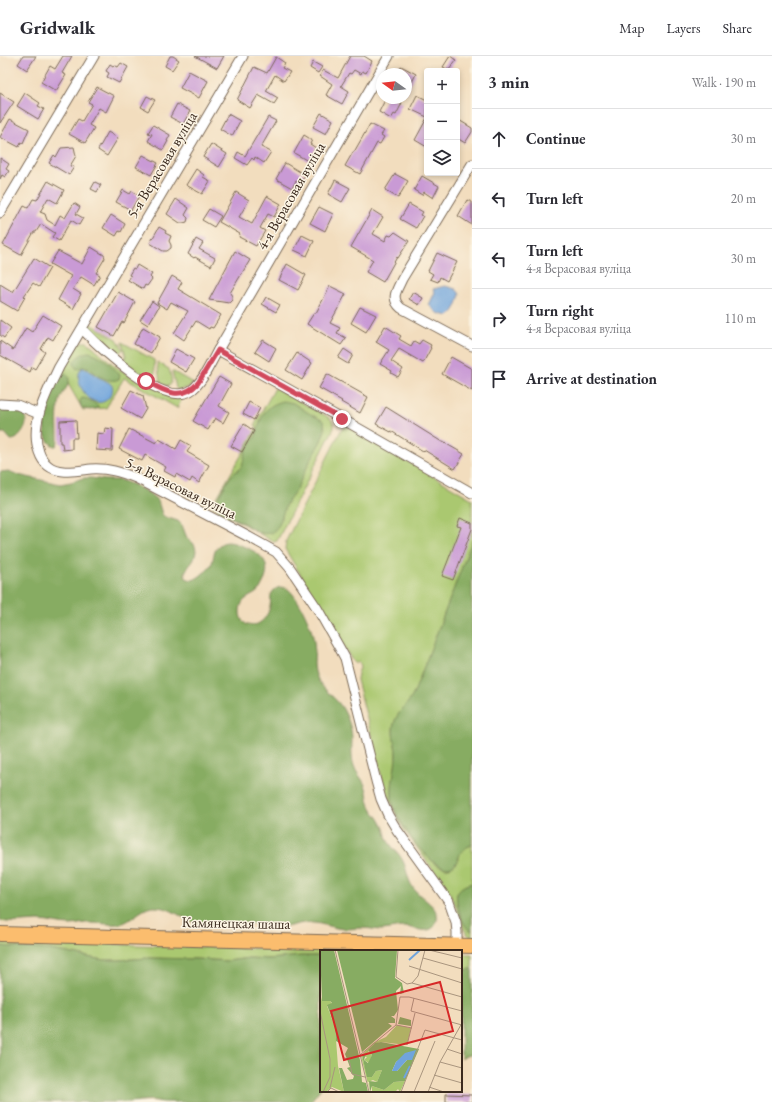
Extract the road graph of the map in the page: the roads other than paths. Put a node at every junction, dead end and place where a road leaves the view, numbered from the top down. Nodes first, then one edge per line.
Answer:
1 (94, 56) edge
2 (243, 56) edge
3 (388, 56) edge
4 (472, 164) edge
5 (0, 213) edge
6 (82, 329) junction
7 (472, 346) edge
8 (218, 350) junction
9 (0, 404) edge
10 (39, 414) junction
11 (472, 493) edge
12 (0, 934) edge
13 (457, 946) junction
14 (472, 946) edge

1 - 5 street
2 - 6 street, 5-я Верасовая вуліца
3 - 8 street, 4-я Верасовая вуліца
4 - 7 street
6 - 8 street, 4-я Верасовая вуліца
6 - 10 street, 5-я Верасовая вуліца
8 - 11 street
9 - 10 street
10 - 13 street, 5-я Верасовая вуліца
12 - 13 main road, Камянецкая шаша
13 - 14 main road, Камянецкая шаша

